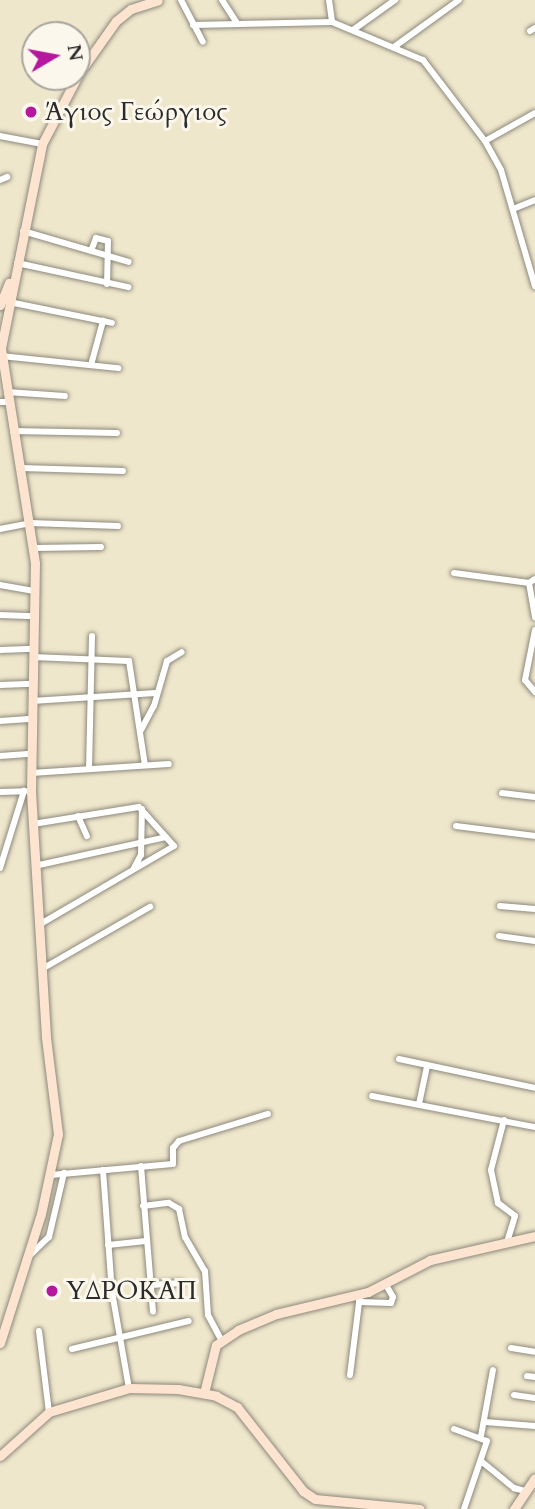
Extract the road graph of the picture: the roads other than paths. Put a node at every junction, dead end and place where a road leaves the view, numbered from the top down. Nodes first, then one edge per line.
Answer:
1 (181, 0) edge
2 (222, 0) edge
3 (395, 0) edge
4 (459, 0) edge
5 (156, 1) edge
6 (331, 1) edge
7 (133, 5) edge
8 (332, 22) junction
9 (237, 23) junction
10 (193, 25) junction
11 (354, 30) junction
12 (203, 42) dead end
13 (394, 47) junction
14 (91, 55) edge
15 (69, 91) edge
16 (535, 113) edge
17 (0, 136) edge
18 (485, 141) junction
19 (41, 144) junction
20 (535, 200) edge
21 (513, 209) junction
22 (23, 231) junction
23 (92, 251) junction
24 (108, 256) junction
25 (129, 262) dead end
26 (14, 267) junction
27 (107, 284) junction
28 (535, 286) edge
29 (128, 287) dead end
30 (4, 303) edge
31 (0, 321) edge
32 (103, 321) junction
33 (112, 323) dead end
34 (1, 341) edge
35 (1, 356) edge
36 (91, 365) junction
37 (118, 368) dead end
38 (65, 396) dead end
39 (5, 399) edge
40 (13, 431) junction
41 (117, 433) dead end
42 (21, 468) junction
43 (123, 471) dead end
44 (30, 523) junction
45 (118, 526) dead end
46 (0, 529) edge
47 (101, 547) dead end
48 (33, 548) junction
49 (454, 573) dead end
50 (532, 581) edge
51 (0, 585) edge
52 (35, 591) junction
53 (0, 615) edge
54 (34, 615) junction
55 (535, 617) edge
56 (535, 630) edge
57 (92, 636) dead end
58 (0, 650) edge
59 (182, 652) dead end
60 (33, 653) junction
61 (92, 660) junction
62 (33, 684) junction
63 (0, 685) edge
64 (535, 692) edge
65 (156, 693) junction
66 (134, 695) junction
67 (32, 701) junction
68 (89, 701) junction
69 (32, 719) junction
70 (0, 721) edge
71 (140, 732) junction
72 (31, 754) junction
73 (0, 756) edge
74 (169, 764) dead end
75 (145, 765) junction
76 (89, 769) junction
77 (31, 773) junction
78 (27, 791) junction
79 (0, 792) edge
80 (502, 793) dead end
81 (535, 797) edge
82 (142, 809) junction
83 (78, 816) junction
84 (33, 824) junction
85 (456, 827) dead end
86 (87, 836) dead end
87 (535, 836) edge
88 (166, 837) junction
89 (141, 843) junction
90 (38, 865) junction
91 (0, 868) edge
92 (134, 869) junction
93 (500, 906) dead end
94 (150, 907) dead end
95 (535, 909) edge
96 (42, 923) junction
97 (499, 936) dead end
98 (535, 941) edge
99 (42, 969) junction
100 (399, 1059) dead end
101 (427, 1065) junction
102 (535, 1088) edge
103 (372, 1096) dead end
104 (418, 1104) junction
105 (268, 1114) dead end
106 (504, 1119) junction
107 (535, 1127) edge
108 (141, 1166) junction
109 (103, 1170) junction
110 (64, 1173) junction
111 (51, 1175) junction
112 (143, 1206) junction
113 (535, 1236) edge
114 (146, 1241) junction
115 (507, 1243) junction
116 (108, 1245) junction
117 (26, 1259) junction
118 (181, 1283) dead end
119 (386, 1284) junction
120 (150, 1285) junction
121 (359, 1299) junction
122 (153, 1311) dead end
123 (190, 1321) dead end
124 (39, 1331) dead end
125 (121, 1337) junction
126 (221, 1339) junction
127 (0, 1343) edge
128 (512, 1348) dead end
129 (72, 1349) dead end
130 (535, 1352) edge
131 (494, 1370) dead end
132 (349, 1375) dead end
133 (527, 1376) dead end
134 (535, 1377) edge
135 (129, 1388) junction
136 (204, 1393) junction
137 (514, 1395) dead end
138 (535, 1398) edge
139 (49, 1412) junction
140 (485, 1422) junction
141 (535, 1426) edge
142 (454, 1429) dead end
143 (481, 1436) junction
144 (0, 1456) edge
145 (481, 1461) junction
146 (535, 1478) edge
147 (525, 1491) junction
148 (420, 1509) edge
149 (464, 1509) edge
150 (514, 1509) edge

1 - 10 street
2 - 9 street
3 - 11 street
4 - 13 street
5 - 7 main road
6 - 8 street
7 - 14 main road
8 - 9 street
8 - 11 street
9 - 10 street
10 - 12 street
11 - 13 street
13 - 18 street
15 - 19 main road
16 - 18 street
17 - 19 street
18 - 21 street
19 - 22 main road
20 - 21 street
21 - 28 street
22 - 23 street
22 - 26 main road
23 - 24 street
23 - 24 street
24 - 25 street
24 - 27 street
26 - 27 street
26 - 30 main road
27 - 29 street
30 - 32 street
30 - 34 main road
31 - 34 main road
32 - 33 street
32 - 36 street
34 - 35 main road
35 - 36 street
35 - 39 main road
36 - 37 street
38 - 39 street
39 - 40 main road
40 - 41 street
40 - 42 main road
42 - 43 street
42 - 44 main road
44 - 45 street
44 - 46 street
44 - 48 main road
47 - 48 street
48 - 52 main road
49 - 50 street
50 - 55 street
51 - 52 street
52 - 54 main road
53 - 54 street
54 - 60 main road
56 - 64 street
57 - 61 street
58 - 60 street
59 - 65 street
60 - 61 street
60 - 62 main road
61 - 66 street
61 - 68 street
62 - 63 street
62 - 67 main road
65 - 66 street
65 - 71 street
66 - 68 street
66 - 71 street
67 - 68 street
67 - 69 main road
68 - 76 street
69 - 70 street
69 - 72 main road
71 - 75 street
72 - 73 street
72 - 77 main road
74 - 75 street
75 - 76 street
76 - 77 street
77 - 78 main road
78 - 79 street
78 - 84 main road
78 - 91 street
80 - 81 street
82 - 83 street
82 - 88 street
82 - 89 street
83 - 84 street
83 - 86 street
84 - 90 main road
85 - 87 street
88 - 89 street
88 - 92 street
89 - 90 street
89 - 92 street
90 - 96 main road
92 - 96 street
93 - 95 street
94 - 99 street
96 - 99 main road
97 - 98 street
99 - 111 main road
100 - 101 street
101 - 102 street
101 - 104 street
103 - 104 street
104 - 106 street
105 - 108 street
106 - 107 street
106 - 115 street
108 - 109 street
108 - 112 street
109 - 110 street
109 - 116 street
110 - 111 street
110 - 117 street
111 - 117 main road
112 - 114 street
112 - 126 street
113 - 115 main road
114 - 116 street
114 - 120 street
115 - 119 main road
116 - 125 street
117 - 127 main road
118 - 120 street
119 - 121 main road
119 - 121 street
120 - 122 street
121 - 126 main road
121 - 132 street
123 - 125 street
124 - 139 street
125 - 129 street
125 - 135 street
126 - 136 main road
128 - 130 street
131 - 140 street
133 - 134 street
135 - 136 main road
135 - 139 main road
136 - 148 main road
137 - 138 street
139 - 144 main road
140 - 141 street
140 - 143 street
142 - 143 street
143 - 145 street
145 - 147 street
145 - 149 street
146 - 147 main road
147 - 150 main road

